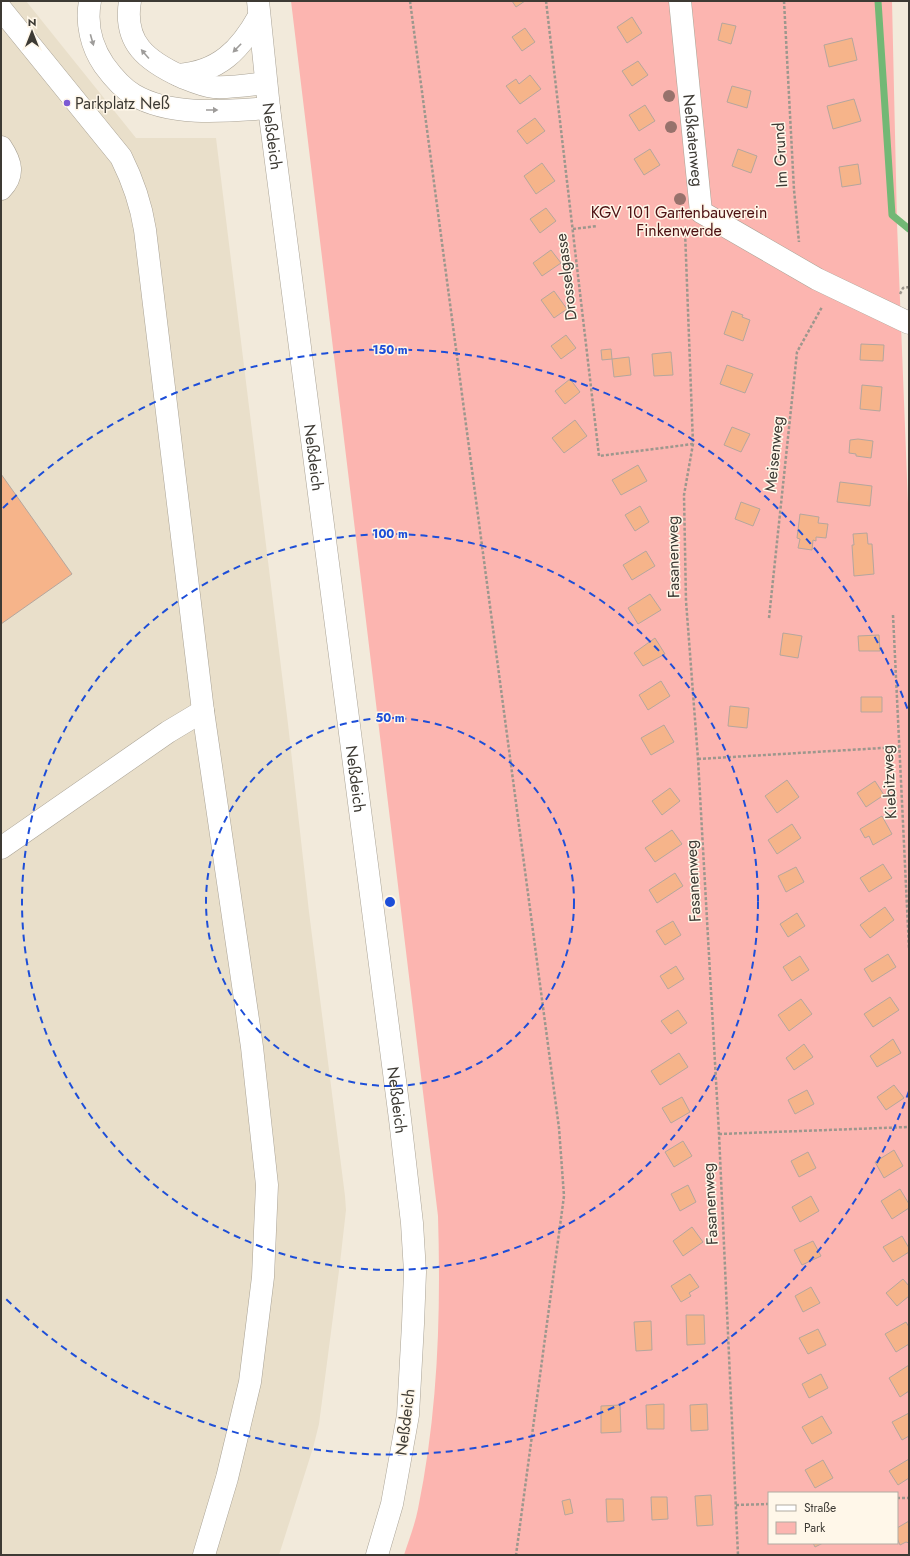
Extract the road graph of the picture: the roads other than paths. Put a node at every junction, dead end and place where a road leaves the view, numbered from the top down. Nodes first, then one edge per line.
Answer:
1 (90, 1) edge
2 (130, 1) edge
3 (680, 1) edge
4 (258, 8) edge
5 (1, 9) edge
6 (178, 75) junction
7 (266, 83) junction
8 (268, 108) junction
9 (1, 147) edge
10 (1, 189) edge
11 (909, 323) edge
12 (203, 711) junction
13 (1, 848) edge
14 (204, 1555) edge
15 (377, 1555) edge

1 -> 8 street
6 -> 2 street
3 - 11 street, Neßkatenweg
4 -> 6 street
4 - 7 street, Neßdeich
5 - 12 street
6 - 7 street
7 - 8 street, Neßdeich
8 - 15 street, Neßdeich
9 - 10 street
12 - 13 street
12 - 14 street

